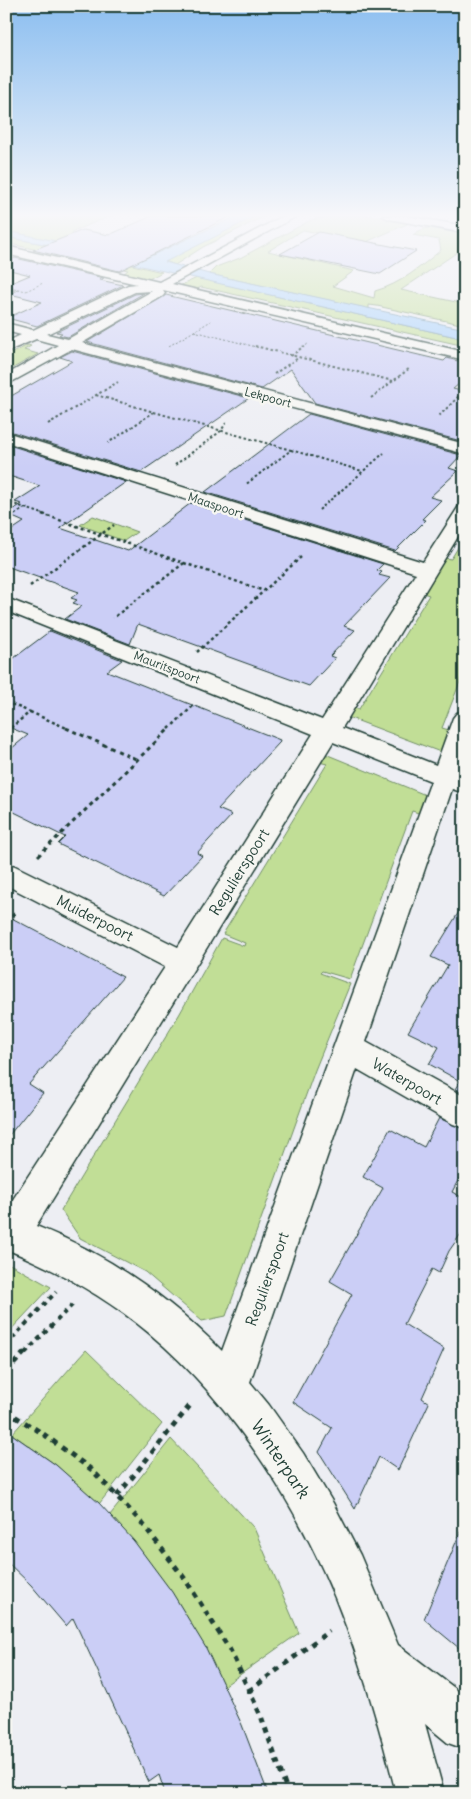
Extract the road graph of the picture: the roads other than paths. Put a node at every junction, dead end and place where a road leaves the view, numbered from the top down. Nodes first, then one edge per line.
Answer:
1 (108, 300) edge
2 (148, 300) edge
3 (222, 300) edge
4 (6, 327) edge
5 (36, 335) junction
6 (71, 344) junction
7 (6, 348) edge
8 (465, 356) edge
9 (6, 382) edge
10 (13, 439) edge
11 (465, 449) edge
12 (465, 510) edge
13 (428, 570) junction
14 (6, 604) edge
15 (465, 718) edge
16 (328, 730) junction
17 (455, 781) edge
18 (11, 875) edge
19 (183, 962) junction
20 (348, 1048) junction
21 (465, 1114) edge
22 (9, 1233) edge
23 (222, 1380) junction
24 (383, 1662) junction
25 (465, 1726) edge
26 (420, 1793) edge

1 - 5 street
2 - 6 street
3 - 8 street
4 - 5 street, Lekpoort
5 - 6 street, Lekpoort
5 - 7 street
6 - 9 street
6 - 11 street, Lekpoort
10 - 13 street, Maaspoort
12 - 13 street, Regulierspoort
13 - 16 street, Regulierspoort
14 - 16 street, Mauritspoort
15 - 17 street, Regulierspoort
16 - 17 street, Mauritspoort
16 - 19 street, Regulierspoort
17 - 20 street, Regulierspoort
18 - 19 street, Muiderpoort
19 - 22 street, Regulierspoort
20 - 21 street, Waterpoort
20 - 23 street, Regulierspoort
22 - 23 street, Winterpark
23 - 24 street, Winterpark
24 - 25 street
24 - 26 street, Winterpark

